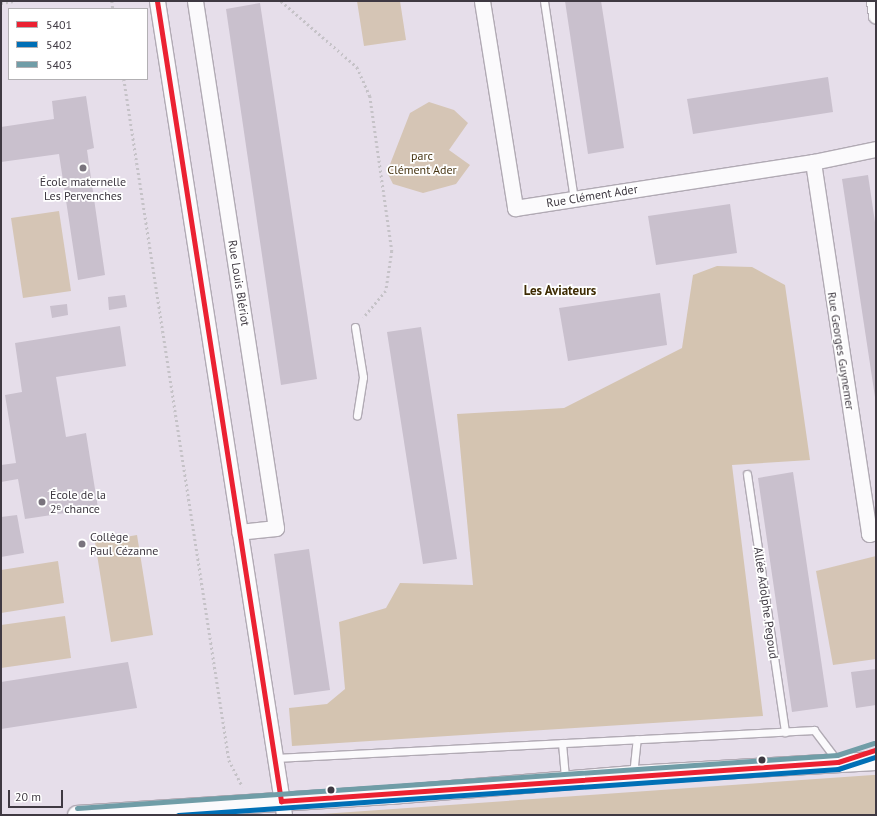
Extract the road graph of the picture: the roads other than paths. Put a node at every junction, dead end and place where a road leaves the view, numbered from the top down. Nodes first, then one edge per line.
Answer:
1 (157, 1) edge
2 (195, 1) edge
3 (482, 1) edge
4 (544, 1) edge
5 (874, 1) edge
6 (876, 16) edge
7 (876, 149) edge
8 (813, 162) junction
9 (574, 198) junction
10 (355, 328) road end
11 (357, 416) dead end
12 (747, 474) dead end
13 (239, 532) junction
14 (876, 532) edge
15 (785, 732) junction
16 (637, 739) junction
17 (562, 743) junction
18 (876, 750) edge
19 (275, 758) junction
20 (838, 762) junction
21 (876, 762) edge
22 (633, 775) junction
23 (565, 780) junction
24 (283, 808) edge
25 (77, 815) edge

1 - 13 street
2 - 13 street, Rue Louis Blériot
3 - 9 street, Rue Clément Ader
4 - 9 lane
5 - 6 street
7 - 8 street, Rue Clément Ader
8 - 9 street, Rue Clément Ader
8 - 14 street, Rue Georges Guynemer
10 - 11 lane
12 - 15 lane, Allée Adolphe Pegoud
13 - 19 street
15 - 16 lane
15 - 20 lane
16 - 17 lane
16 - 22 lane
17 - 19 lane
17 - 23 lane
18 - 20 street
19 - 24 street
20 - 21 street
20 - 22 street
22 - 23 street
23 - 24 street
24 - 25 street

